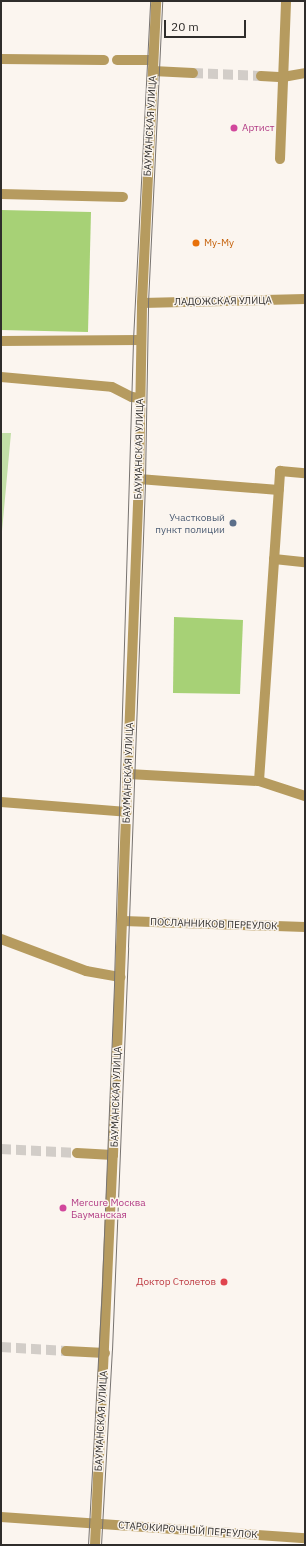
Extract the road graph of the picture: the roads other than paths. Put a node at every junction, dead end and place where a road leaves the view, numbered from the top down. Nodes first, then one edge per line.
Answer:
1 (156, 1) edge
2 (286, 1) edge
3 (1, 59) edge
4 (104, 60) dead end
5 (117, 60) dead end
6 (153, 60) junction
7 (153, 71) junction
8 (193, 73) tunnel mouth
9 (305, 73) edge
10 (261, 76) tunnel mouth
11 (283, 77) junction
12 (280, 159) dead end
13 (1, 194) edge
14 (123, 197) dead end
15 (305, 299) edge
16 (142, 303) junction
17 (1, 340) edge
18 (140, 340) junction
19 (1, 377) edge
20 (140, 398) junction
21 (305, 473) edge
22 (139, 479) junction
23 (279, 490) junction
24 (274, 559) junction
25 (305, 562) edge
26 (128, 774) junction
27 (259, 781) junction
28 (305, 796) edge
29 (1, 802) edge
30 (127, 812) junction
31 (123, 921) junction
32 (305, 927) edge
33 (1, 939) edge
34 (120, 977) junction
35 (77, 1153) tunnel mouth
36 (113, 1154) junction
37 (66, 1351) tunnel mouth
38 (105, 1353) junction
39 (1, 1517) edge
40 (96, 1523) junction
41 (305, 1538) edge
42 (94, 1545) edge

1 - 6 street, БАУМАНСКАЯ УЛИЦА
2 - 11 street
3 - 4 street
5 - 6 street
6 - 7 street, БАУМАНСКАЯ УЛИЦА
7 - 8 street
7 - 16 street, БАУМАНСКАЯ УЛИЦА
9 - 11 street
10 - 11 street
11 - 12 street
13 - 14 street
15 - 16 street, ЛАДОЖСКАЯ УЛИЦА
16 - 18 street, БАУМАНСКАЯ УЛИЦА
17 - 18 street
18 - 20 street, БАУМАНСКАЯ УЛИЦА
19 - 20 street
20 - 22 street, БАУМАНСКАЯ УЛИЦА
21 - 23 street
22 - 23 street
22 - 26 street, БАУМАНСКАЯ УЛИЦА
23 - 24 street
24 - 25 street
24 - 27 street
26 - 27 street
26 - 30 street, БАУМАНСКАЯ УЛИЦА
27 - 28 street
29 - 30 street
30 - 31 street, БАУМАНСКАЯ УЛИЦА
31 - 32 street, ПОСЛАННИКОВ ПЕРЕУЛОК
31 - 34 street, БАУМАНСКАЯ УЛИЦА
33 - 34 street
34 - 36 street, БАУМАНСКАЯ УЛИЦА
35 - 36 street
36 - 38 street, БАУМАНСКАЯ УЛИЦА
37 - 38 street
38 - 40 street, БАУМАНСКАЯ УЛИЦА
39 - 40 street, СТАРОКИРОЧНЫЙ ПЕРЕУЛОК
40 - 41 street, СТАРОКИРОЧНЫЙ ПЕРЕУЛОК
40 - 42 street, БАУМАНСКАЯ УЛИЦА

